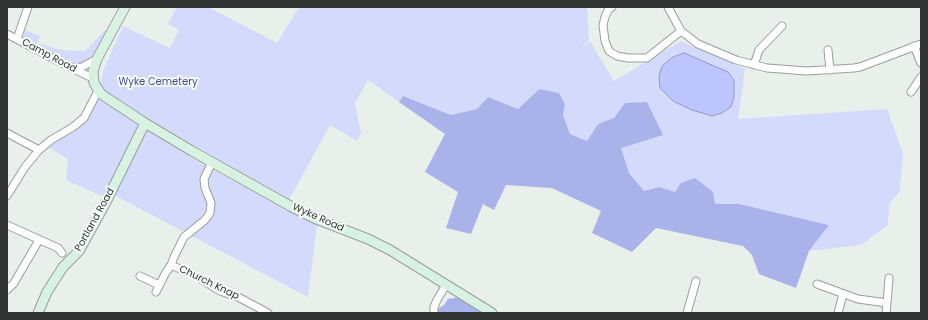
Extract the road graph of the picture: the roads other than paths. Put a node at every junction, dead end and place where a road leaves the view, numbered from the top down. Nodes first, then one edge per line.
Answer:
1 (28, 7) edge
2 (125, 7) edge
3 (612, 7) edge
4 (668, 7) edge
5 (782, 26) dead end
6 (682, 31) junction
7 (7, 34) edge
8 (17, 38) junction
9 (918, 45) edge
10 (828, 50) dead end
11 (97, 59) junction
12 (921, 63) edge
13 (754, 65) junction
14 (71, 68) junction
15 (830, 70) junction
16 (92, 76) junction
17 (921, 77) edge
18 (98, 90) junction
19 (911, 92) dead end
20 (145, 122) junction
21 (7, 133) edge
22 (39, 150) junction
23 (212, 162) junction
24 (7, 196) edge
25 (7, 225) edge
26 (39, 240) junction
27 (62, 253) dead end
28 (171, 265) junction
29 (140, 276) dead end
30 (889, 278) dead end
31 (696, 281) dead end
32 (446, 284) junction
33 (817, 284) dead end
34 (7, 290) edge
35 (843, 294) junction
36 (887, 303) junction
37 (38, 313) edge
38 (268, 313) edge
39 (434, 313) edge
40 (492, 313) edge
41 (687, 313) edge
42 (838, 313) edge
43 (886, 313) edge

1 - 8 street
2 - 11 main road
3 - 6 street
4 - 6 street
5 - 13 street
6 - 13 street
7 - 8 street, Camp Road
8 - 14 street, Camp Road
9 - 12 street
9 - 15 street
10 - 15 street
11 - 14 street
11 - 16 main road
13 - 15 street
14 - 16 street, Camp Road
16 - 18 main road
17 - 19 street
18 - 20 main road, Wyke Road
18 - 22 street
20 - 23 main road, Wyke Road
20 - 37 main road, Portland Road
21 - 22 street
22 - 24 street
23 - 28 street, Church Knap
23 - 32 main road, Wyke Road
25 - 26 street
26 - 27 street
26 - 34 street
28 - 29 street, Church Knap
28 - 38 street, Church Knap
30 - 36 street
31 - 41 street
32 - 39 street
32 - 40 main road, Wyke Road
33 - 35 street
35 - 36 street
35 - 42 street
36 - 43 street

